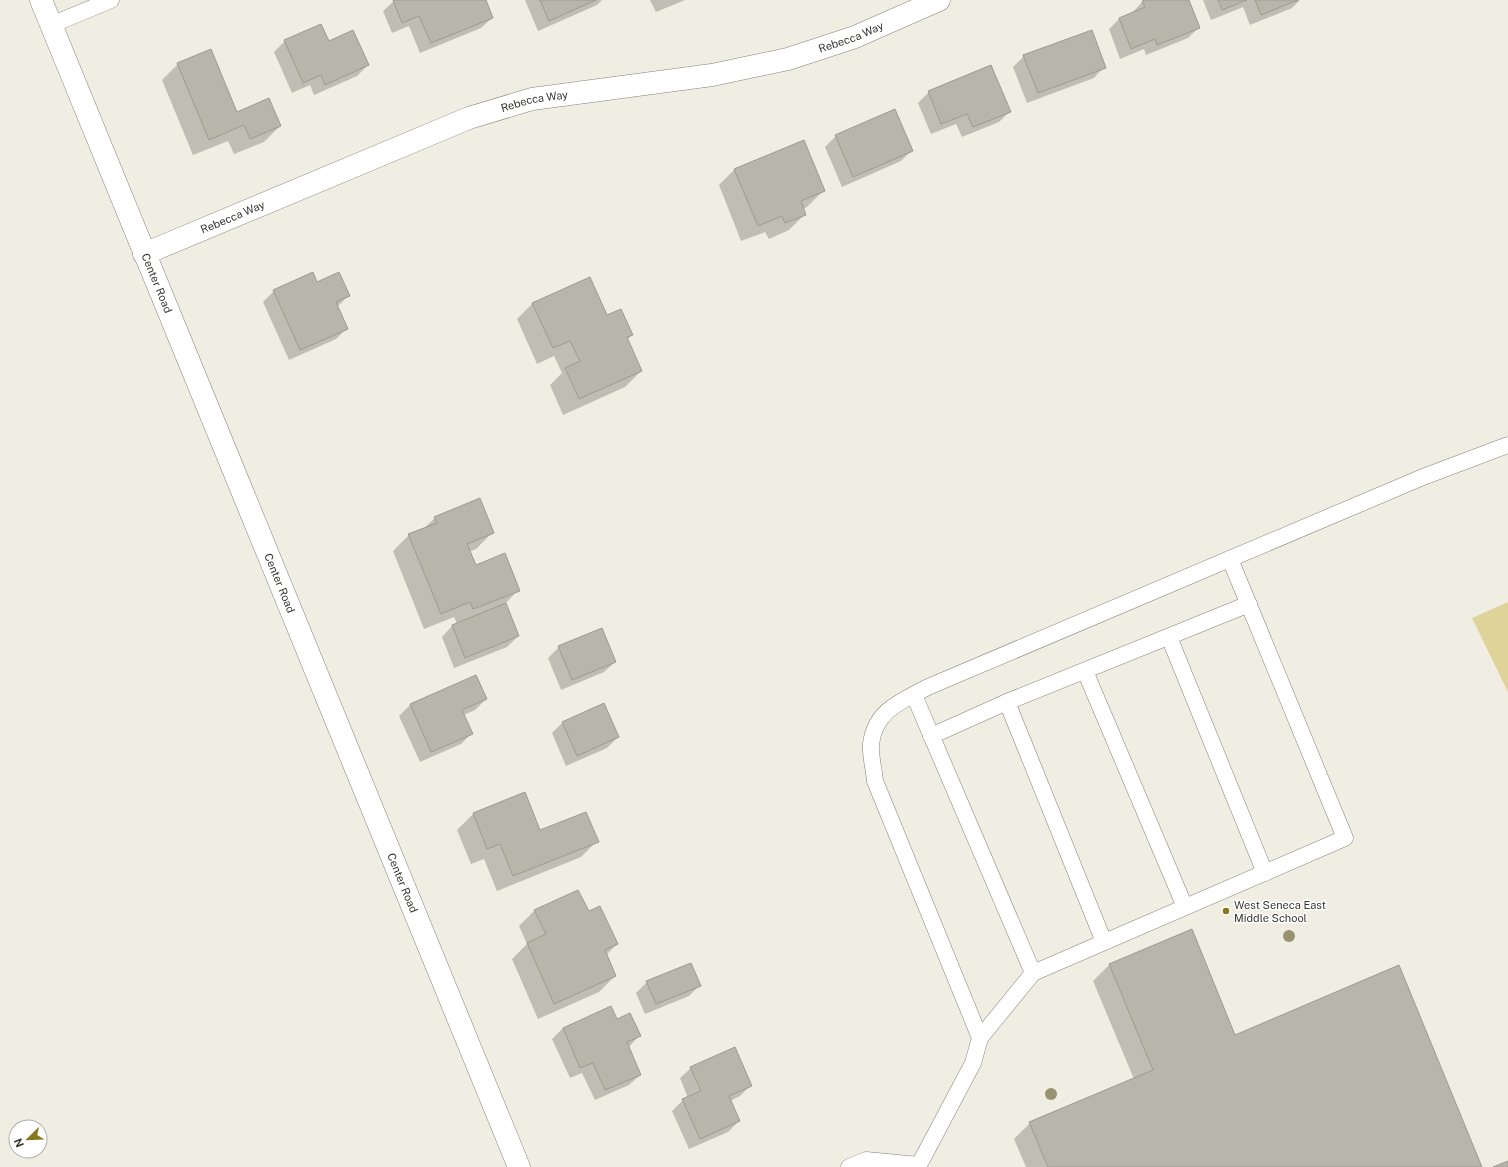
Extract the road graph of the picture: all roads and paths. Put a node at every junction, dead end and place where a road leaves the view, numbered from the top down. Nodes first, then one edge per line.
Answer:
1 (40, 0) edge
2 (111, 0) edge
3 (939, 0) edge
4 (51, 25) junction
5 (144, 254) junction
6 (1508, 445) edge
7 (1230, 559) junction
8 (1249, 604) junction
9 (1169, 637) junction
10 (1085, 671) junction
11 (914, 695) junction
12 (1007, 702) junction
13 (931, 736) junction
14 (1265, 872) junction
15 (1185, 907) junction
16 (1104, 942) junction
17 (1033, 973) junction
18 (980, 1038) junction
19 (919, 1166) edge
20 (519, 1167) edge
21 (850, 1167) edge

1 - 4 main road, Center Road
2 - 4 lane
3 - 5 main road, Rebecca Way
4 - 5 main road, Center Road
5 - 20 main road, Center Road
6 - 7 lane
7 - 8 lane
7 - 11 lane
8 - 9 lane
8 - 14 lane
9 - 10 lane
9 - 14 lane
10 - 12 lane
10 - 15 lane
11 - 13 lane
11 - 18 lane
12 - 13 lane
12 - 16 lane
13 - 17 lane
14 - 15 lane
15 - 16 lane
16 - 17 lane
17 - 18 lane
18 - 19 lane
19 - 21 lane

